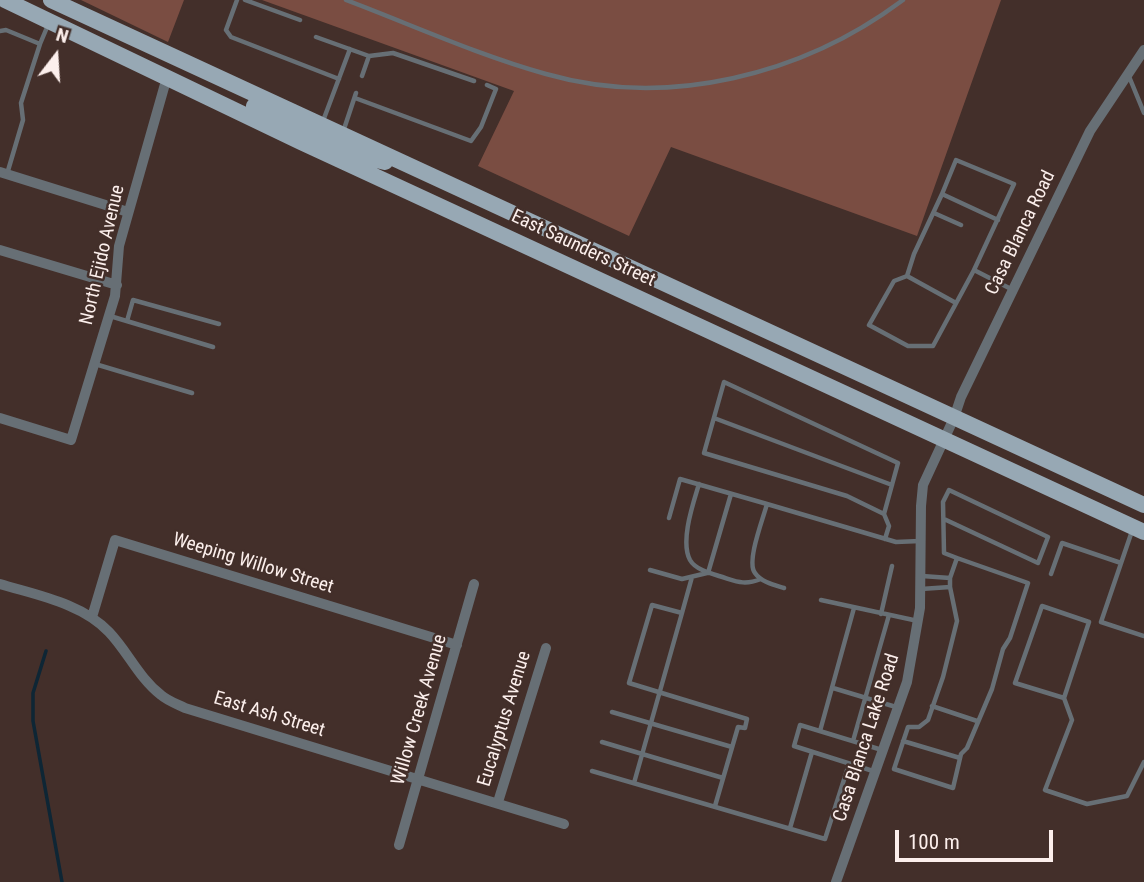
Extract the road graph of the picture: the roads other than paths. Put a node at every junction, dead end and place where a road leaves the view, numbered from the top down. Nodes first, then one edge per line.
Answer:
1 (5, 0) edge
2 (51, 0) edge
3 (237, 0) edge
4 (245, 0) edge
5 (346, 0) edge
6 (903, 0) edge
7 (300, 20) dead end
8 (49, 21) junction
9 (0, 31) edge
10 (316, 37) dead end
11 (40, 44) junction
12 (350, 49) junction
13 (369, 56) junction
14 (1142, 57) edge
15 (1128, 73) junction
16 (362, 76) dead end
17 (167, 77) junction
18 (339, 79) junction
19 (474, 81) dead end
20 (486, 85) dead end
21 (1144, 113) edge
22 (321, 125) junction
23 (342, 134) junction
24 (415, 168) junction
25 (3, 173) edge
26 (942, 194) junction
27 (128, 212) junction
28 (934, 213) junction
29 (998, 220) junction
30 (961, 225) dead end
31 (981, 234) dead end
32 (989, 239) junction
33 (0, 250) edge
34 (974, 270) junction
35 (907, 276) junction
36 (117, 285) junction
37 (1013, 290) junction
38 (956, 303) junction
39 (109, 316) junction
40 (127, 321) junction
41 (219, 324) dead end
42 (213, 347) dead end
43 (94, 364) junction
44 (192, 393) dead end
45 (0, 418) edge
46 (714, 418) junction
47 (954, 418) junction
48 (943, 439) junction
49 (699, 484) junction
50 (892, 485) junction
51 (731, 494) junction
52 (767, 505) junction
53 (1144, 505) edge
54 (884, 514) junction
55 (669, 518) dead end
56 (944, 519) junction
57 (1141, 530) edge
58 (885, 539) junction
59 (921, 541) junction
60 (957, 558) junction
61 (1121, 563) junction
62 (892, 566) dead end
63 (650, 570) dead end
64 (708, 573) junction
65 (1051, 574) dead end
66 (921, 576) junction
67 (692, 577) junction
68 (950, 578) junction
69 (762, 579) junction
70 (0, 584) edge
71 (474, 584) dead end
72 (950, 587) junction
73 (784, 588) dead end
74 (920, 589) junction
75 (821, 600) dead end
76 (855, 608) junction
77 (682, 613) junction
78 (881, 614) junction
79 (889, 615) junction
80 (92, 617) junction
81 (919, 621) junction
82 (1089, 622) junction
83 (1101, 622) junction
84 (1144, 636) edge
85 (457, 645) junction
86 (546, 648) dead end
87 (833, 688) junction
88 (660, 692) junction
89 (867, 698) junction
90 (1063, 698) junction
91 (932, 706) junction
92 (898, 708) junction
93 (612, 712) dead end
94 (977, 721) junction
95 (652, 723) junction
96 (820, 731) junction
97 (853, 741) junction
98 (903, 741) junction
99 (602, 742) dead end
100 (732, 747) junction
101 (883, 750) junction
102 (812, 752) junction
103 (643, 754) junction
104 (960, 758) junction
105 (1144, 762) edge
106 (849, 764) junction
107 (592, 771) dead end
108 (875, 772) junction
109 (723, 778) junction
110 (418, 779) junction
111 (634, 783) junction
112 (498, 802) junction
113 (715, 806) junction
114 (564, 824) dead end
115 (790, 829) junction
116 (400, 845) dead end
117 (836, 882) edge

1 - 8 main road, East Saunders Street
2 - 22 main road, East Saunders Street
3 - 18 lane
4 - 7 lane
5 - 6 lane
8 - 11 lane
8 - 17 main road, East Saunders Street
9 - 11 lane
10 - 12 lane
11 - 25 lane
12 - 13 lane
12 - 18 lane
13 - 16 lane
13 - 19 lane
14 - 15 street, Casa Blanca Road
15 - 21 lane
15 - 37 street, Casa Blanca Road
17 - 24 main road
17 - 27 street, North Ejido Avenue
17 - 48 main road, East Saunders Street
18 - 22 lane
20 - 23 lane
22 - 23 main road, East Saunders Street
23 - 24 main road, East Saunders Street
24 - 47 main road, East Saunders Street
25 - 27 street
26 - 28 lane
26 - 29 lane
26 - 29 lane
27 - 36 street, North Ejido Avenue
28 - 30 lane
28 - 35 lane
29 - 32 lane
31 - 32 lane
32 - 34 lane
33 - 36 street
34 - 37 lane
34 - 38 lane
35 - 38 lane
35 - 38 lane
36 - 39 street, North Ejido Avenue
37 - 47 street, Casa Blanca Road
39 - 40 lane
39 - 43 street, North Ejido Avenue
40 - 41 lane
40 - 42 lane
43 - 44 lane
43 - 45 street, North Ejido Avenue
46 - 50 lane
46 - 50 lane
46 - 54 lane
47 - 48 street, Casa Blanca Road
47 - 53 main road, East Saunders Street
48 - 57 main road, East Saunders Street
48 - 59 street, Casa Blanca Lake Road
49 - 51 lane
49 - 55 lane
49 - 64 lane
50 - 54 lane
51 - 52 lane
51 - 64 lane
52 - 58 lane
52 - 69 lane
54 - 58 lane
56 - 56 lane
56 - 60 lane
57 - 61 lane
58 - 59 lane
59 - 66 street, Casa Blanca Lake Road
60 - 68 lane
60 - 94 lane
61 - 65 lane
61 - 83 lane
62 - 78 lane
63 - 67 lane
64 - 67 lane
64 - 69 lane
66 - 68 lane
66 - 74 street, Casa Blanca Lake Road
67 - 77 lane
68 - 72 lane
69 - 73 lane
70 - 80 street, East Ash Street
71 - 85 street, Willow Creek Avenue
72 - 74 lane
72 - 91 lane
74 - 81 street, Casa Blanca Lake Road
75 - 76 lane
76 - 78 lane
76 - 87 lane
77 - 88 lane
77 - 88 lane
78 - 79 lane
79 - 81 lane
79 - 89 lane
80 - 85 street, Weeping Willow Street
80 - 110 street, East Ash Street
81 - 92 street, Casa Blanca Lake Road
82 - 83 lane
82 - 90 lane
82 - 90 lane
83 - 84 lane
85 - 110 street, Willow Creek Avenue
86 - 112 street, Eucalyptus Avenue
87 - 89 lane
87 - 96 lane
88 - 95 lane
88 - 100 lane
89 - 92 lane
89 - 97 lane
90 - 105 lane
91 - 94 lane
91 - 98 lane
92 - 101 street, Casa Blanca Lake Road
93 - 95 lane
94 - 104 lane
95 - 100 lane
95 - 103 lane
96 - 97 lane
96 - 102 lane
97 - 101 lane
98 - 104 lane
98 - 104 lane
99 - 103 lane
100 - 109 lane
101 - 108 street, Casa Blanca Lake Road
102 - 106 lane
102 - 115 lane
103 - 109 lane
103 - 111 lane
106 - 108 lane
106 - 115 lane
107 - 111 lane
108 - 117 street, Casa Blanca Lake Road
109 - 113 lane
110 - 112 street, East Ash Street
110 - 116 street, Willow Creek Avenue
111 - 113 lane
112 - 114 street, East Ash Street
113 - 115 lane

